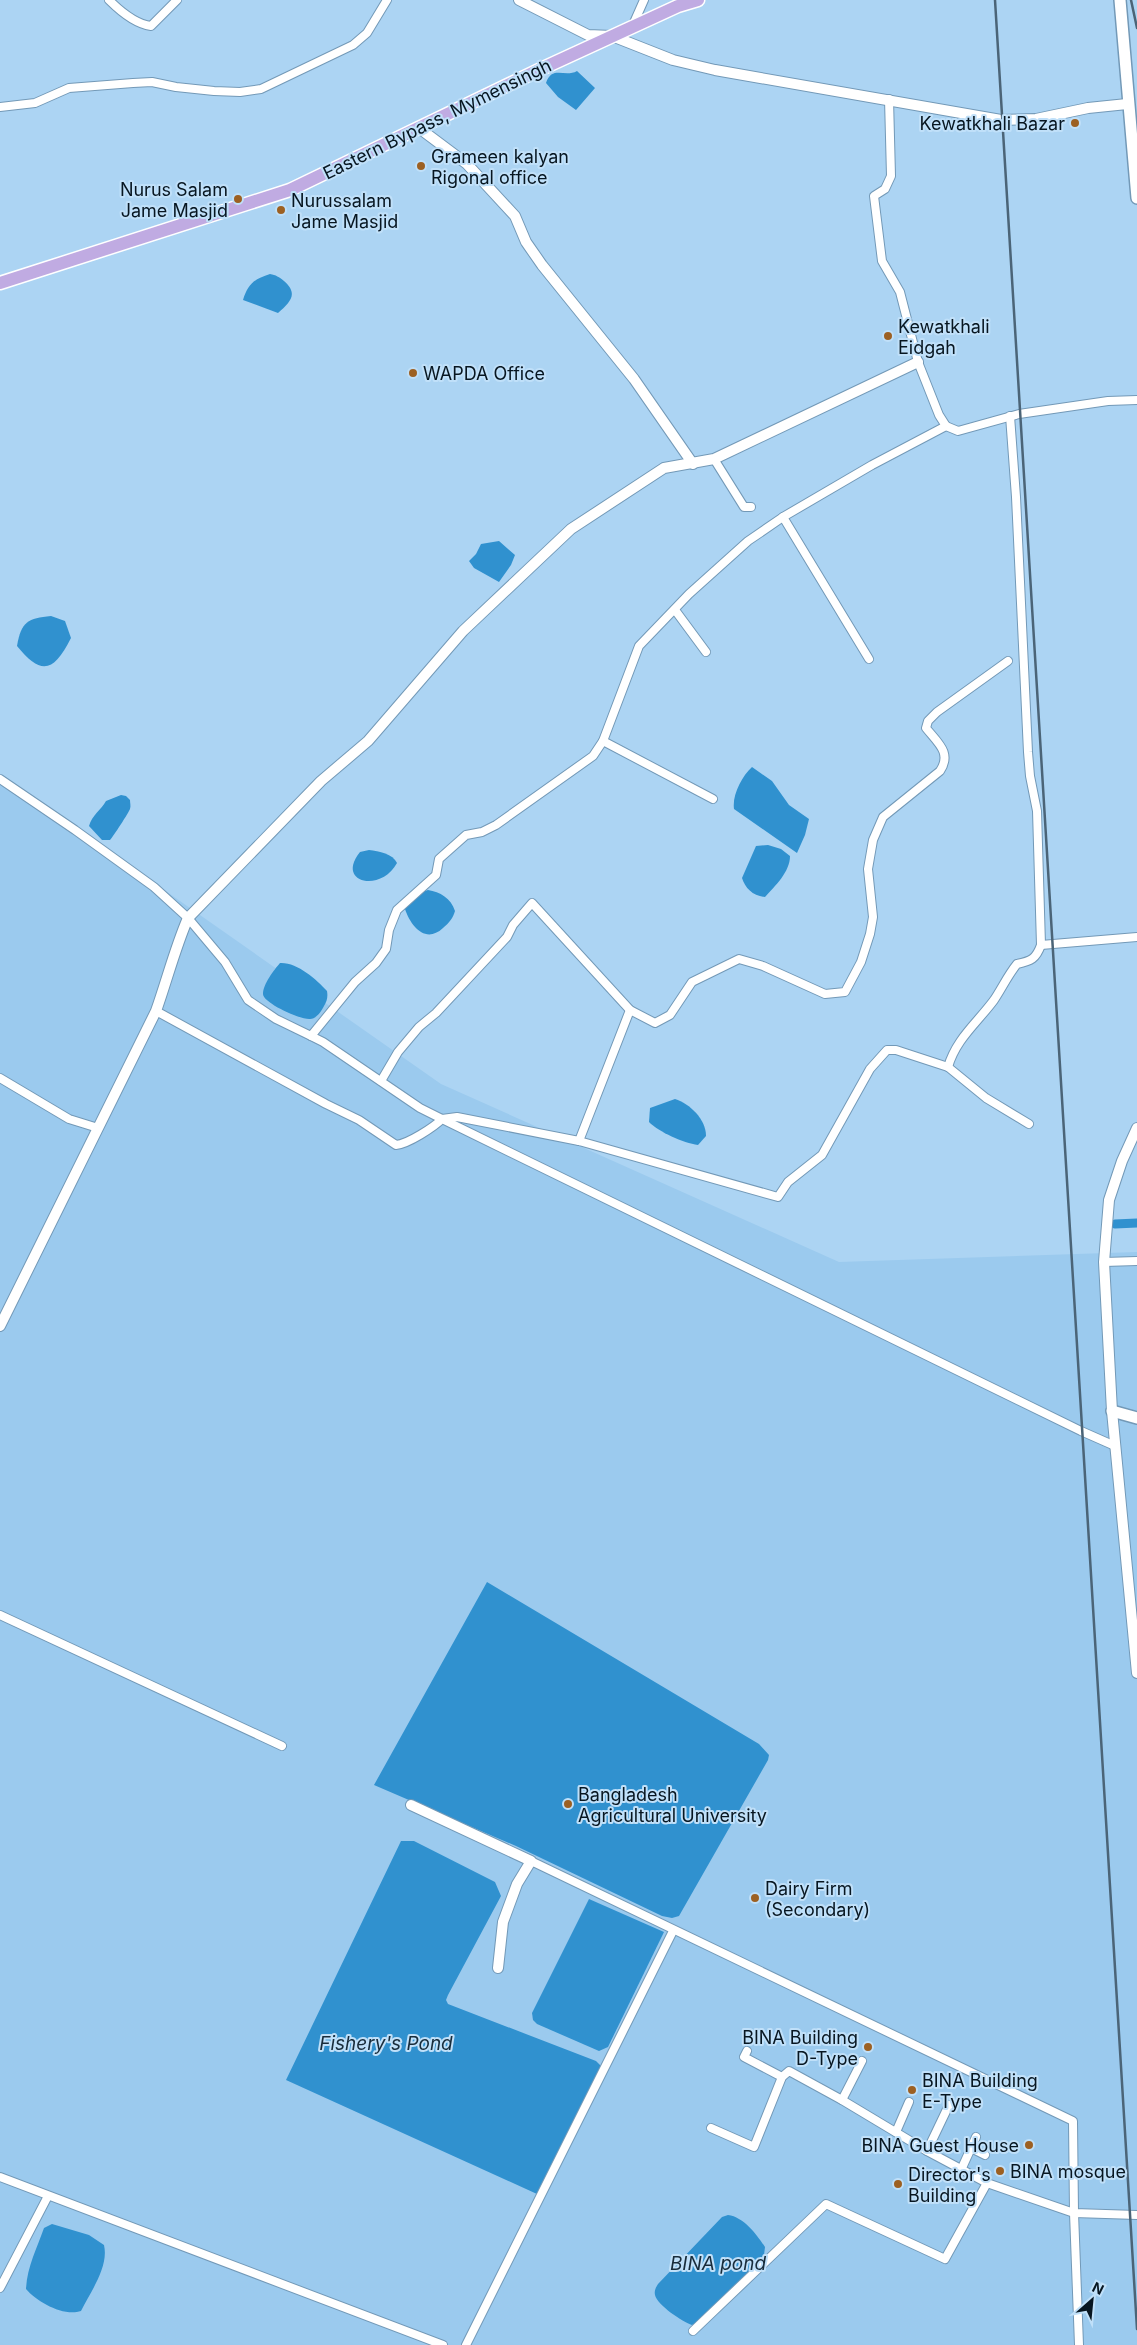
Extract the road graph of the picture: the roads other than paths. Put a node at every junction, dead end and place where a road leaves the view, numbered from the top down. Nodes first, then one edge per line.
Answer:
1 (109, 0) edge
2 (177, 0) edge
3 (387, 0) edge
4 (519, 0) edge
5 (644, 0) edge
6 (698, 0) edge
7 (1120, 0) edge
8 (632, 27) junction
9 (612, 36) junction
10 (889, 99) junction
11 (1128, 104) junction
12 (0, 107) edge
13 (419, 128) junction
14 (1137, 198) edge
15 (0, 283) edge
16 (918, 362) junction
17 (1137, 400) edge
18 (1010, 416) junction
19 (946, 426) junction
20 (714, 458) junction
21 (692, 464) junction
22 (751, 507) dead end
23 (783, 517) junction
24 (675, 610) junction
25 (706, 652) dead end
26 (869, 659) dead end
27 (1008, 661) dead end
28 (603, 741) junction
29 (0, 779) edge
30 (713, 799) dead end
31 (188, 918) junction
32 (1137, 937) edge
33 (1041, 945) junction
34 (630, 1010) junction
35 (156, 1011) junction
36 (311, 1036) junction
37 (948, 1067) junction
38 (0, 1078) edge
39 (381, 1081) junction
40 (442, 1119) junction
41 (1029, 1124) dead end
42 (98, 1128) junction
43 (1137, 1128) edge
44 (579, 1141) junction
45 (1137, 1261) edge
46 (1104, 1262) junction
47 (0, 1326) edge
48 (1112, 1411) junction
49 (1137, 1418) edge
50 (1115, 1446) junction
51 (1137, 1602) edge
52 (0, 1615) edge
53 (1132, 1615) junction
54 (1135, 1629) edge
55 (1137, 1673) edge
56 (282, 1746) dead end
57 (411, 1805) dead end
58 (531, 1861) junction
59 (673, 1930) junction
60 (498, 1968) dead end
61 (747, 2051) dead end
62 (862, 2061) dead end
63 (782, 2077) junction
64 (842, 2100) junction
65 (909, 2102) dead end
66 (949, 2105) dead end
67 (711, 2128) dead end
68 (896, 2132) junction
69 (976, 2137) dead end
70 (971, 2148) junction
71 (926, 2151) junction
72 (985, 2155) dead end
73 (961, 2170) junction
74 (0, 2177) edge
75 (987, 2183) junction
76 (48, 2196) junction
77 (1074, 2213) junction
78 (1137, 2215) edge
79 (0, 2288) edge
80 (693, 2331) dead end
81 (442, 2345) edge
82 (466, 2345) edge
83 (1079, 2345) edge

1 - 2 street
3 - 12 street
4 - 9 street
5 - 8 street
6 - 8 highway, Eastern Bypass, Mymensingh
7 - 11 main road
8 - 9 highway, Eastern Bypass, Mymensingh
9 - 10 street
9 - 13 highway, Eastern Bypass, Mymensingh
10 - 11 street
10 - 16 street
11 - 14 main road
13 - 15 highway, Eastern Bypass, Mymensingh
13 - 21 street
16 - 19 street
16 - 20 street
17 - 18 street
18 - 19 street
18 - 33 street
19 - 23 street
20 - 21 street
20 - 22 street
21 - 31 street
23 - 24 street
23 - 26 street
24 - 25 street
24 - 28 street
27 - 34 street
28 - 30 street
28 - 36 street
29 - 31 street
31 - 35 street
31 - 36 street
32 - 33 street
33 - 37 street
34 - 39 street
34 - 44 street
35 - 40 street
35 - 42 street
36 - 39 street
37 - 41 street
37 - 44 street
38 - 42 street
39 - 40 street
40 - 44 street
40 - 50 street
42 - 47 street
43 - 46 street
45 - 46 street
46 - 48 street
48 - 49 main road
48 - 50 street
50 - 53 street
51 - 53 street
52 - 56 street
53 - 54 street
54 - 55 street
57 - 58 street
58 - 59 street
58 - 60 street
59 - 77 street
59 - 82 street
61 - 63 street
62 - 64 street
63 - 64 street
63 - 67 street
64 - 68 street
65 - 68 street
66 - 71 street
68 - 71 street
69 - 70 street
70 - 72 street
70 - 73 street
71 - 73 street
73 - 75 street
74 - 76 street
75 - 77 street
75 - 80 street
76 - 79 street
76 - 81 street
77 - 78 street
77 - 83 street

